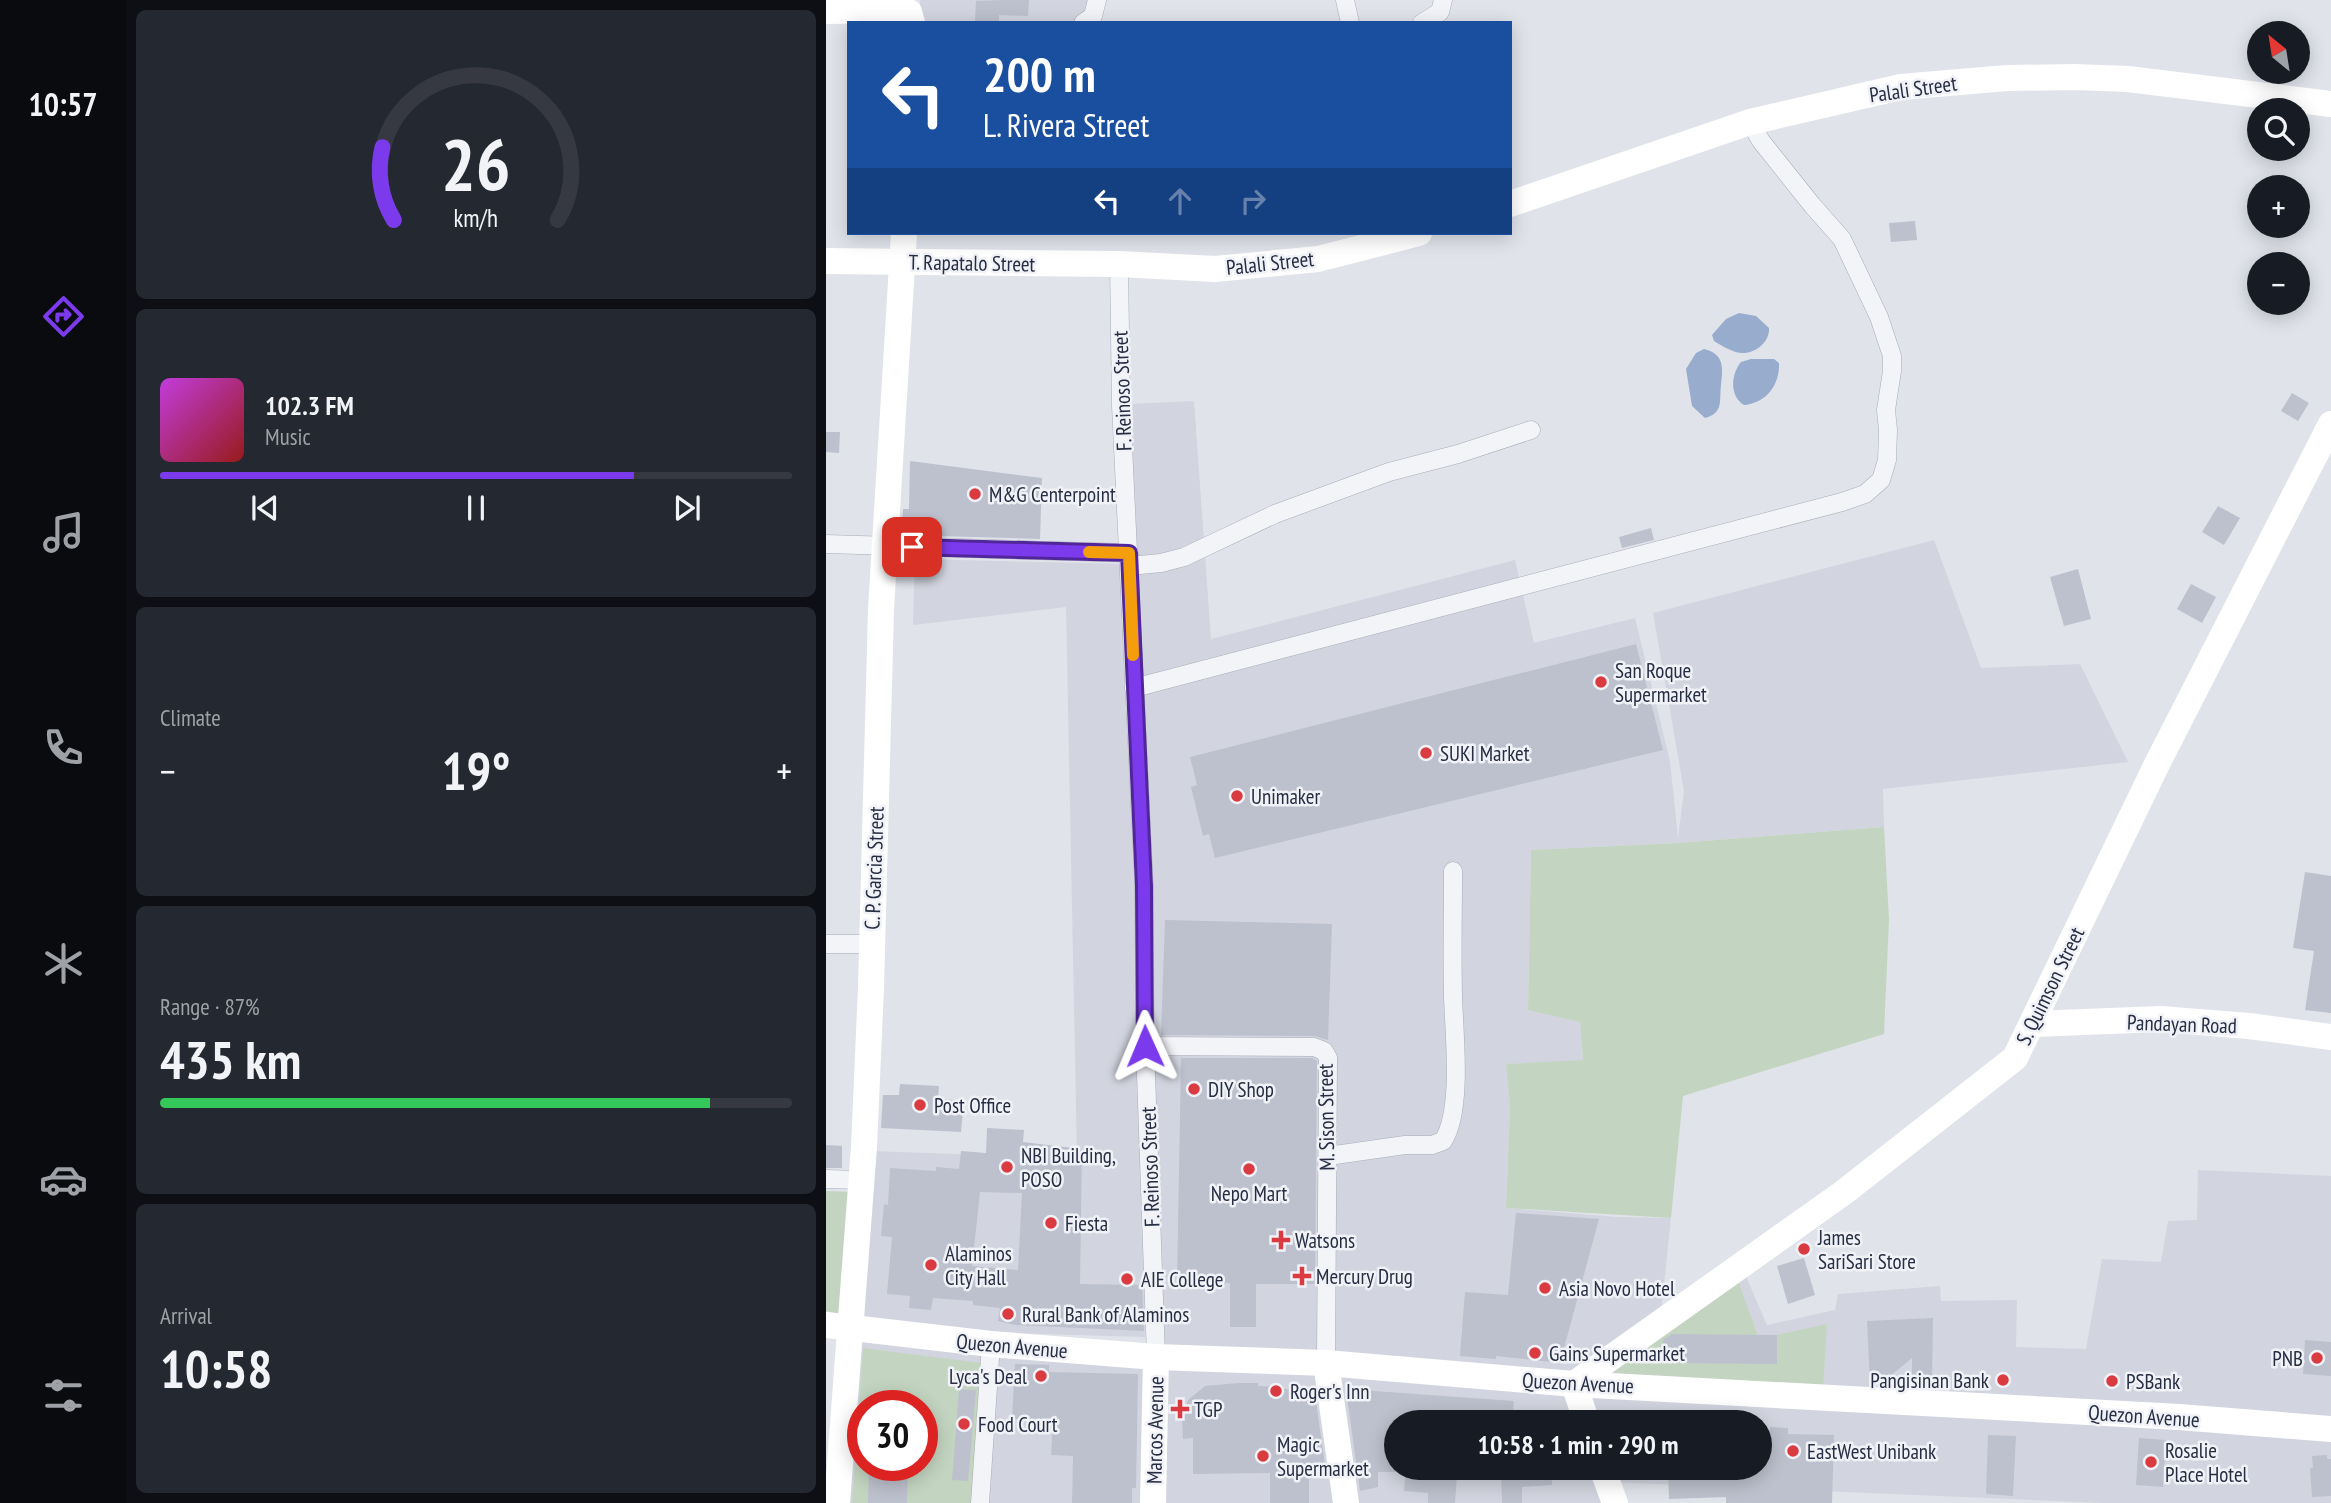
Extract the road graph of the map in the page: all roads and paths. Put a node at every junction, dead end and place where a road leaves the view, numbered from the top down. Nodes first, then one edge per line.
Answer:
1 (1097, 0) edge
2 (1345, 0) edge
3 (1443, 0) edge
4 (826, 11) edge
5 (911, 21) edge
6 (1086, 21) edge
7 (1350, 21) edge
8 (1425, 21) edge
9 (2331, 104) edge
10 (1750, 122) junction
11 (1512, 203) edge
12 (904, 235) edge
13 (1407, 235) edge
14 (826, 261) edge
15 (903, 262) junction
16 (1119, 264) junction
17 (2331, 424) edge
18 (1531, 430) dead end
19 (826, 544) edge
20 (885, 546) junction
21 (1129, 560) junction
22 (1134, 688) junction
23 (1452, 871) dead end
24 (826, 944) edge
25 (872, 944) junction
26 (2033, 1024) junction
27 (2331, 1037) edge
28 (1145, 1046) junction
29 (1328, 1156) junction
30 (826, 1179) edge
31 (860, 1180) junction
32 (838, 1327) edge
33 (991, 1344) junction
34 (1156, 1357) junction
35 (1326, 1363) junction
36 (1574, 1384) junction
37 (1583, 1410) edge
38 (2331, 1429) edge
39 (1606, 1480) edge
40 (837, 1503) edge
41 (980, 1503) edge
42 (1153, 1503) edge
43 (1346, 1503) edge
44 (1615, 1503) edge

1 - 6 street
2 - 7 street
3 - 8 street
4 - 5 street
9 - 10 street, Palali Street
10 - 11 street, Palali Street
10 - 22 street
12 - 15 street, C. P. Garcia Street
13 - 16 street, Palali Street
14 - 15 street, T. Rapatalo Street
15 - 16 street, T. Rapatalo Street
15 - 20 street, C. P. Garcia Street
16 - 21 street, F. Reinoso Street
17 - 26 street, S. Quimson Street
18 - 21 street
19 - 20 street
20 - 21 street
20 - 25 street, C. P. Garcia Street
21 - 22 street, F. Reinoso Street
22 - 28 street, F. Reinoso Street
23 - 29 street
24 - 25 street
25 - 31 street, C. P. Garcia Street
26 - 27 street, Pandayan Road
26 - 36 street, S. Quimson Street
28 - 29 street, M. Sison Street
28 - 34 street, F. Reinoso Street
29 - 35 street, M. Sison Street
30 - 31 street
31 - 32 street, C. P. Garcia Street
32 - 33 street, Quezon Avenue
32 - 40 street, C. P. Garcia Street
33 - 34 street, Quezon Avenue
33 - 41 street
34 - 35 street, Quezon Avenue
34 - 42 street, Marcos Avenue
35 - 36 street, Quezon Avenue
35 - 43 street
36 - 37 street
36 - 38 street, Quezon Avenue
39 - 44 street

